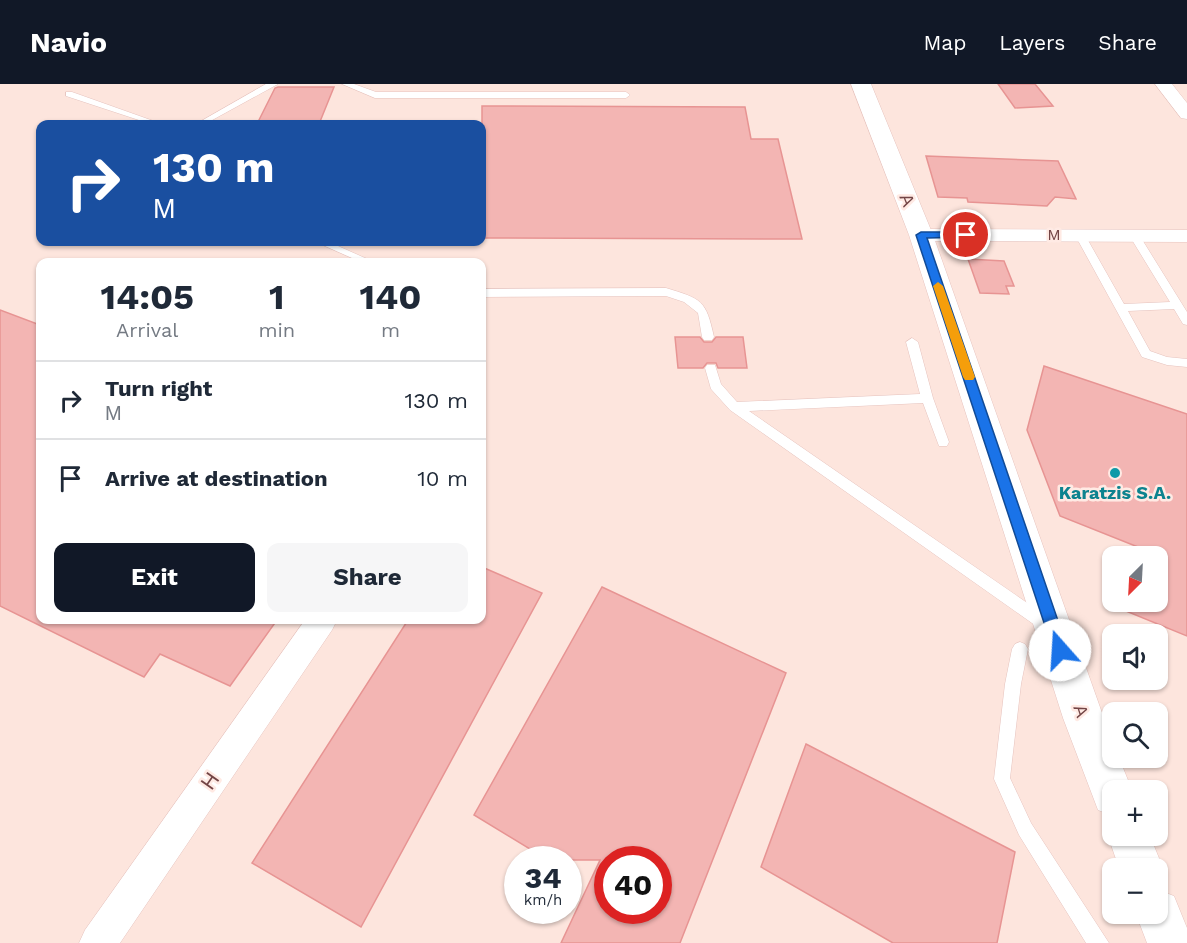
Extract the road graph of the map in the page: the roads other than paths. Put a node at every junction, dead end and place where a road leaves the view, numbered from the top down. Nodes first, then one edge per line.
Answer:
1 (273, 84) edge
2 (346, 84) edge
3 (861, 84) edge
4 (1163, 84) edge
5 (69, 94) dead end
6 (626, 95) dead end
7 (1185, 110) edge
8 (146, 120) edge
9 (207, 120) edge
10 (921, 235) junction
11 (1080, 235) junction
12 (1134, 235) junction
13 (1184, 237) edge
14 (331, 246) edge
15 (359, 258) edge
16 (486, 293) edge
17 (1177, 305) junction
18 (1120, 308) junction
19 (1187, 321) edge
20 (708, 337) dead end
21 (912, 342) dead end
22 (1187, 363) edge
23 (711, 368) dead end
24 (927, 398) junction
25 (734, 407) junction
26 (943, 442) dead end
27 (319, 624) edge
28 (1037, 639) junction
29 (1106, 780) edge
30 (1163, 924) edge
31 (98, 943) edge
32 (1100, 943) edge
33 (1170, 943) edge

1 - 9 lane
2 - 6 lane
3 - 10 street, Α
4 - 7 street
5 - 8 lane
10 - 11 street, Μ
10 - 28 street, Α
11 - 12 street, Μ
11 - 18 lane
12 - 13 street, Μ
12 - 17 lane
14 - 15 lane
16 - 20 lane
17 - 18 lane
17 - 19 lane
18 - 22 lane
21 - 24 lane
23 - 25 lane
24 - 25 lane
24 - 26 lane
25 - 28 lane
27 - 31 street, Η
28 - 29 street, Α
28 - 32 lane
30 - 33 street

